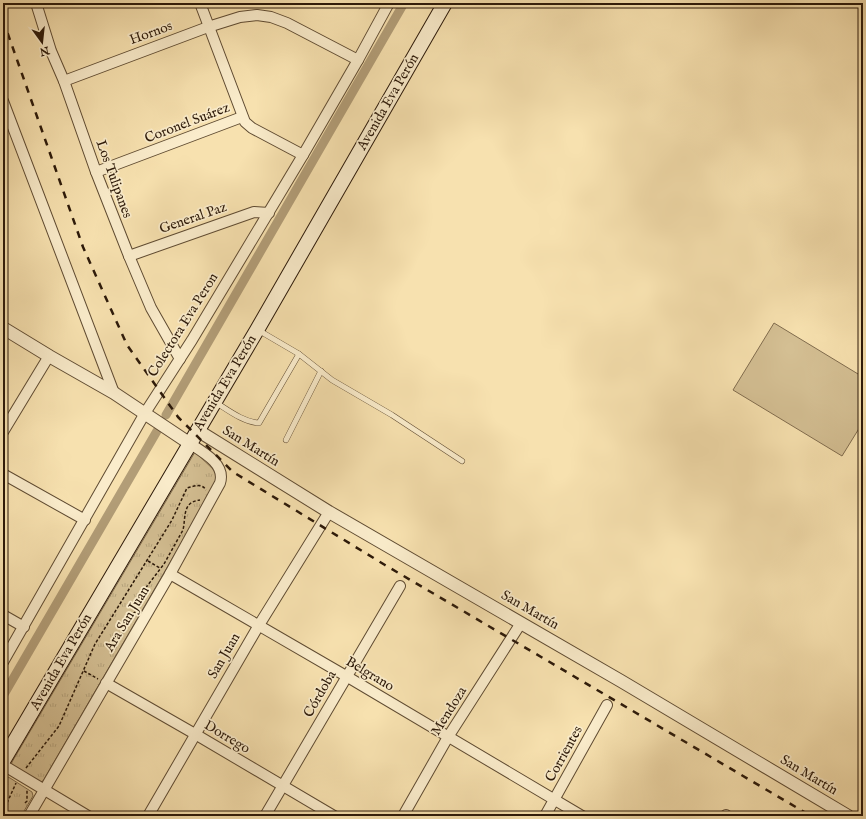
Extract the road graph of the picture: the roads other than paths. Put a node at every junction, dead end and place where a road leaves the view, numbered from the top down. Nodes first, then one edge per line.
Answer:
1 (36, 3) edge
2 (200, 3) edge
3 (389, 3) edge
4 (445, 3) edge
5 (208, 27) junction
6 (358, 60) junction
7 (64, 81) junction
8 (3, 103) edge
9 (242, 117) junction
10 (303, 155) junction
11 (96, 172) junction
12 (268, 213) junction
13 (129, 256) junction
14 (3, 328) edge
15 (257, 330) junction
16 (299, 354) junction
17 (49, 356) junction
18 (180, 359) junction
19 (321, 371) junction
20 (114, 393) junction
21 (215, 401) junction
22 (145, 413) junction
23 (197, 430) junction
24 (3, 432) edge
25 (286, 440) dead end
26 (189, 443) junction
27 (462, 461) dead end
28 (3, 474) edge
29 (329, 512) junction
30 (85, 520) junction
31 (170, 574) junction
32 (400, 586) dead end
33 (3, 615) edge
34 (521, 623) junction
35 (259, 625) junction
36 (24, 627) junction
37 (3, 662) edge
38 (346, 676) junction
39 (106, 683) junction
40 (607, 705) dead end
41 (195, 734) junction
42 (448, 737) junction
43 (3, 761) edge
44 (3, 765) edge
45 (283, 786) junction
46 (44, 790) junction
47 (554, 799) junction
48 (25, 813) edge
49 (88, 816) edge
50 (148, 816) edge
51 (265, 816) edge
52 (334, 816) edge
53 (403, 816) edge
54 (545, 816) edge
55 (582, 816) edge
56 (848, 816) edge

1 - 7 street, Los Tulipanes
2 - 5 street
3 - 6 street, Colectora Eva Peron
4 - 15 main road, Avenida Eva Perón
5 - 6 street, Hornos
5 - 7 street, Hornos
5 - 9 street
6 - 10 street, Colectora Eva Peron
7 - 11 street, Los Tulipanes
8 - 20 street
9 - 10 street, Coronel Suárez
9 - 11 street, Coronel Suárez
10 - 12 street, Colectora Eva Peron
11 - 13 street, Los Tulipanes
12 - 13 street, General Paz
12 - 18 street, Colectora Eva Peron
13 - 18 street, Los Tulipanes
14 - 17 street
15 - 16 lane
15 - 21 main road, Avenida Eva Perón
16 - 19 lane
16 - 21 lane
17 - 20 street
17 - 24 street
18 - 22 street, Colectora Eva Peron
19 - 25 lane
19 - 27 lane
20 - 22 street
21 - 23 main road, Avenida Eva Perón
22 - 26 street
22 - 30 street, Colectora Eva Peron
23 - 26 main road, Avenida Eva Perón
23 - 29 street, San Martín
26 - 31 street, Ara San Juan
26 - 43 main road, Avenida Eva Perón
28 - 30 street
29 - 34 street, San Martín
29 - 35 street, San Juan
30 - 36 street, Colectora Eva Peron
31 - 35 street, Belgrano
31 - 39 street, Ara San Juan
32 - 38 street, Córdoba
33 - 36 street
34 - 42 street, Mendoza
34 - 56 street, San Martín
35 - 38 street, Belgrano
35 - 41 street, San Juan
36 - 37 street, Colectora Eva Peron
38 - 42 street, Belgrano
38 - 45 street, Córdoba
39 - 41 street, Dorrego
39 - 46 street, Ara San Juan
40 - 47 street, Corrientes
41 - 45 street, Dorrego
41 - 50 street, San Juan
42 - 47 street, Belgrano
42 - 53 street, Mendoza
44 - 46 street
45 - 51 street, Córdoba
45 - 52 street, Dorrego
46 - 48 street, Ara San Juan
46 - 49 street
47 - 54 street, Corrientes
47 - 55 street, Belgrano

